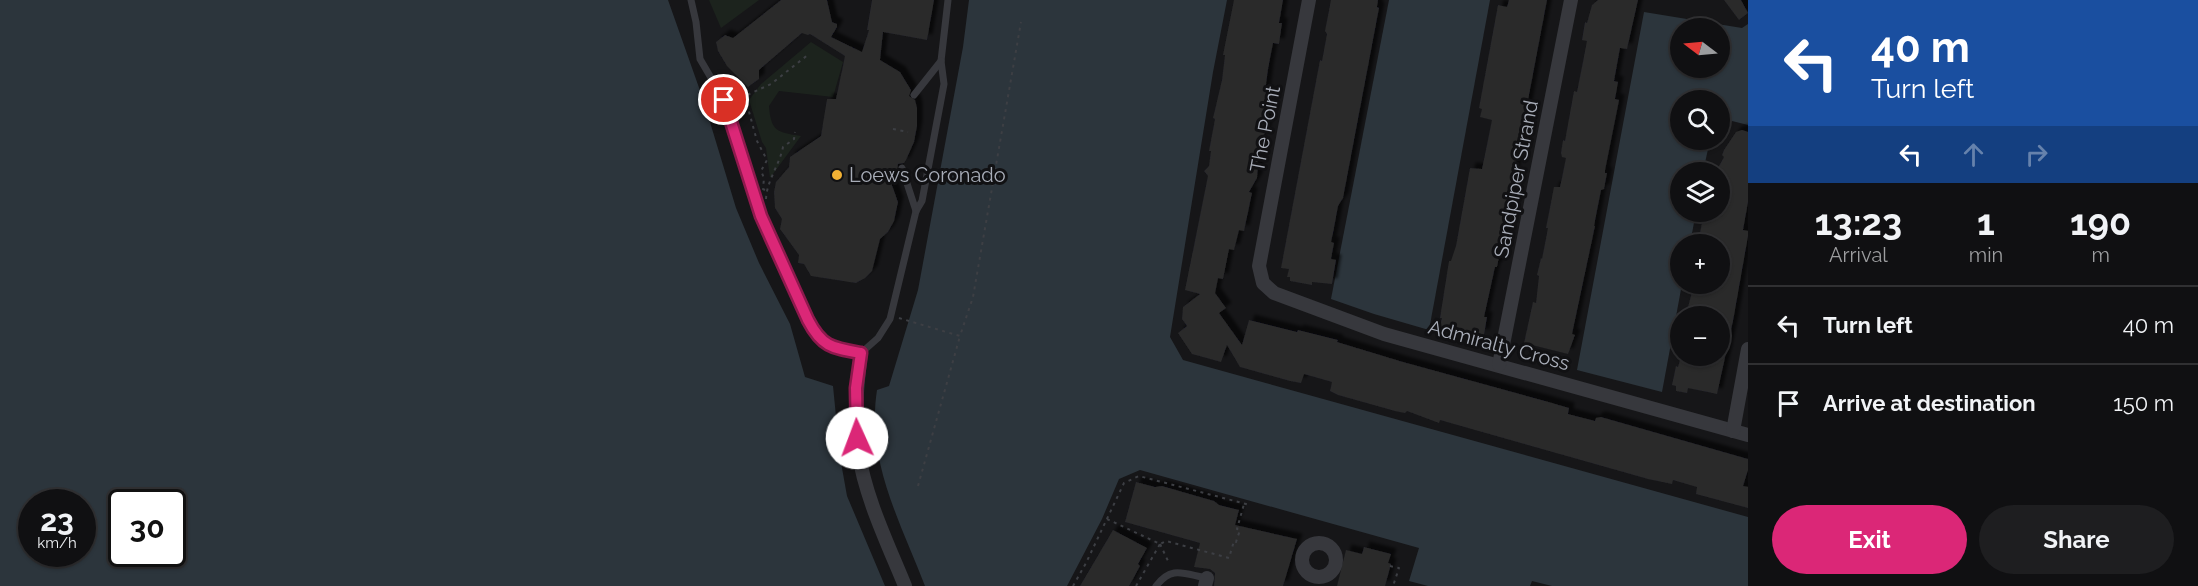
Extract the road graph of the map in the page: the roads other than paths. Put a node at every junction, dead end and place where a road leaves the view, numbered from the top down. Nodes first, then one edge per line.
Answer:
1 (691, 0) edge
2 (948, 0) edge
3 (1309, 0) edge
4 (1571, 0) edge
5 (941, 62) junction
6 (914, 95) dead end
7 (902, 168) dead end
8 (916, 210) junction
9 (1259, 266) joint
10 (1748, 349) edge
11 (861, 353) junction
12 (1498, 365) junction
13 (1733, 431) junction
14 (1748, 435) edge
15 (1310, 580) edge
16 (1206, 582) edge
17 (905, 586) edge
18 (1156, 586) edge

1 - 11 lane
2 - 5 lane
3 - 9 street, The Point
4 - 12 street, Sandpiper Strand
5 - 6 lane
5 - 8 lane
7 - 8 lane
8 - 11 lane
9 - 12 street, Admiralty Cross
10 - 13 street
11 - 17 street
12 - 13 street, Admiralty Cross
13 - 14 street, Admiralty Cross
15 - 15 street
16 - 18 lane

